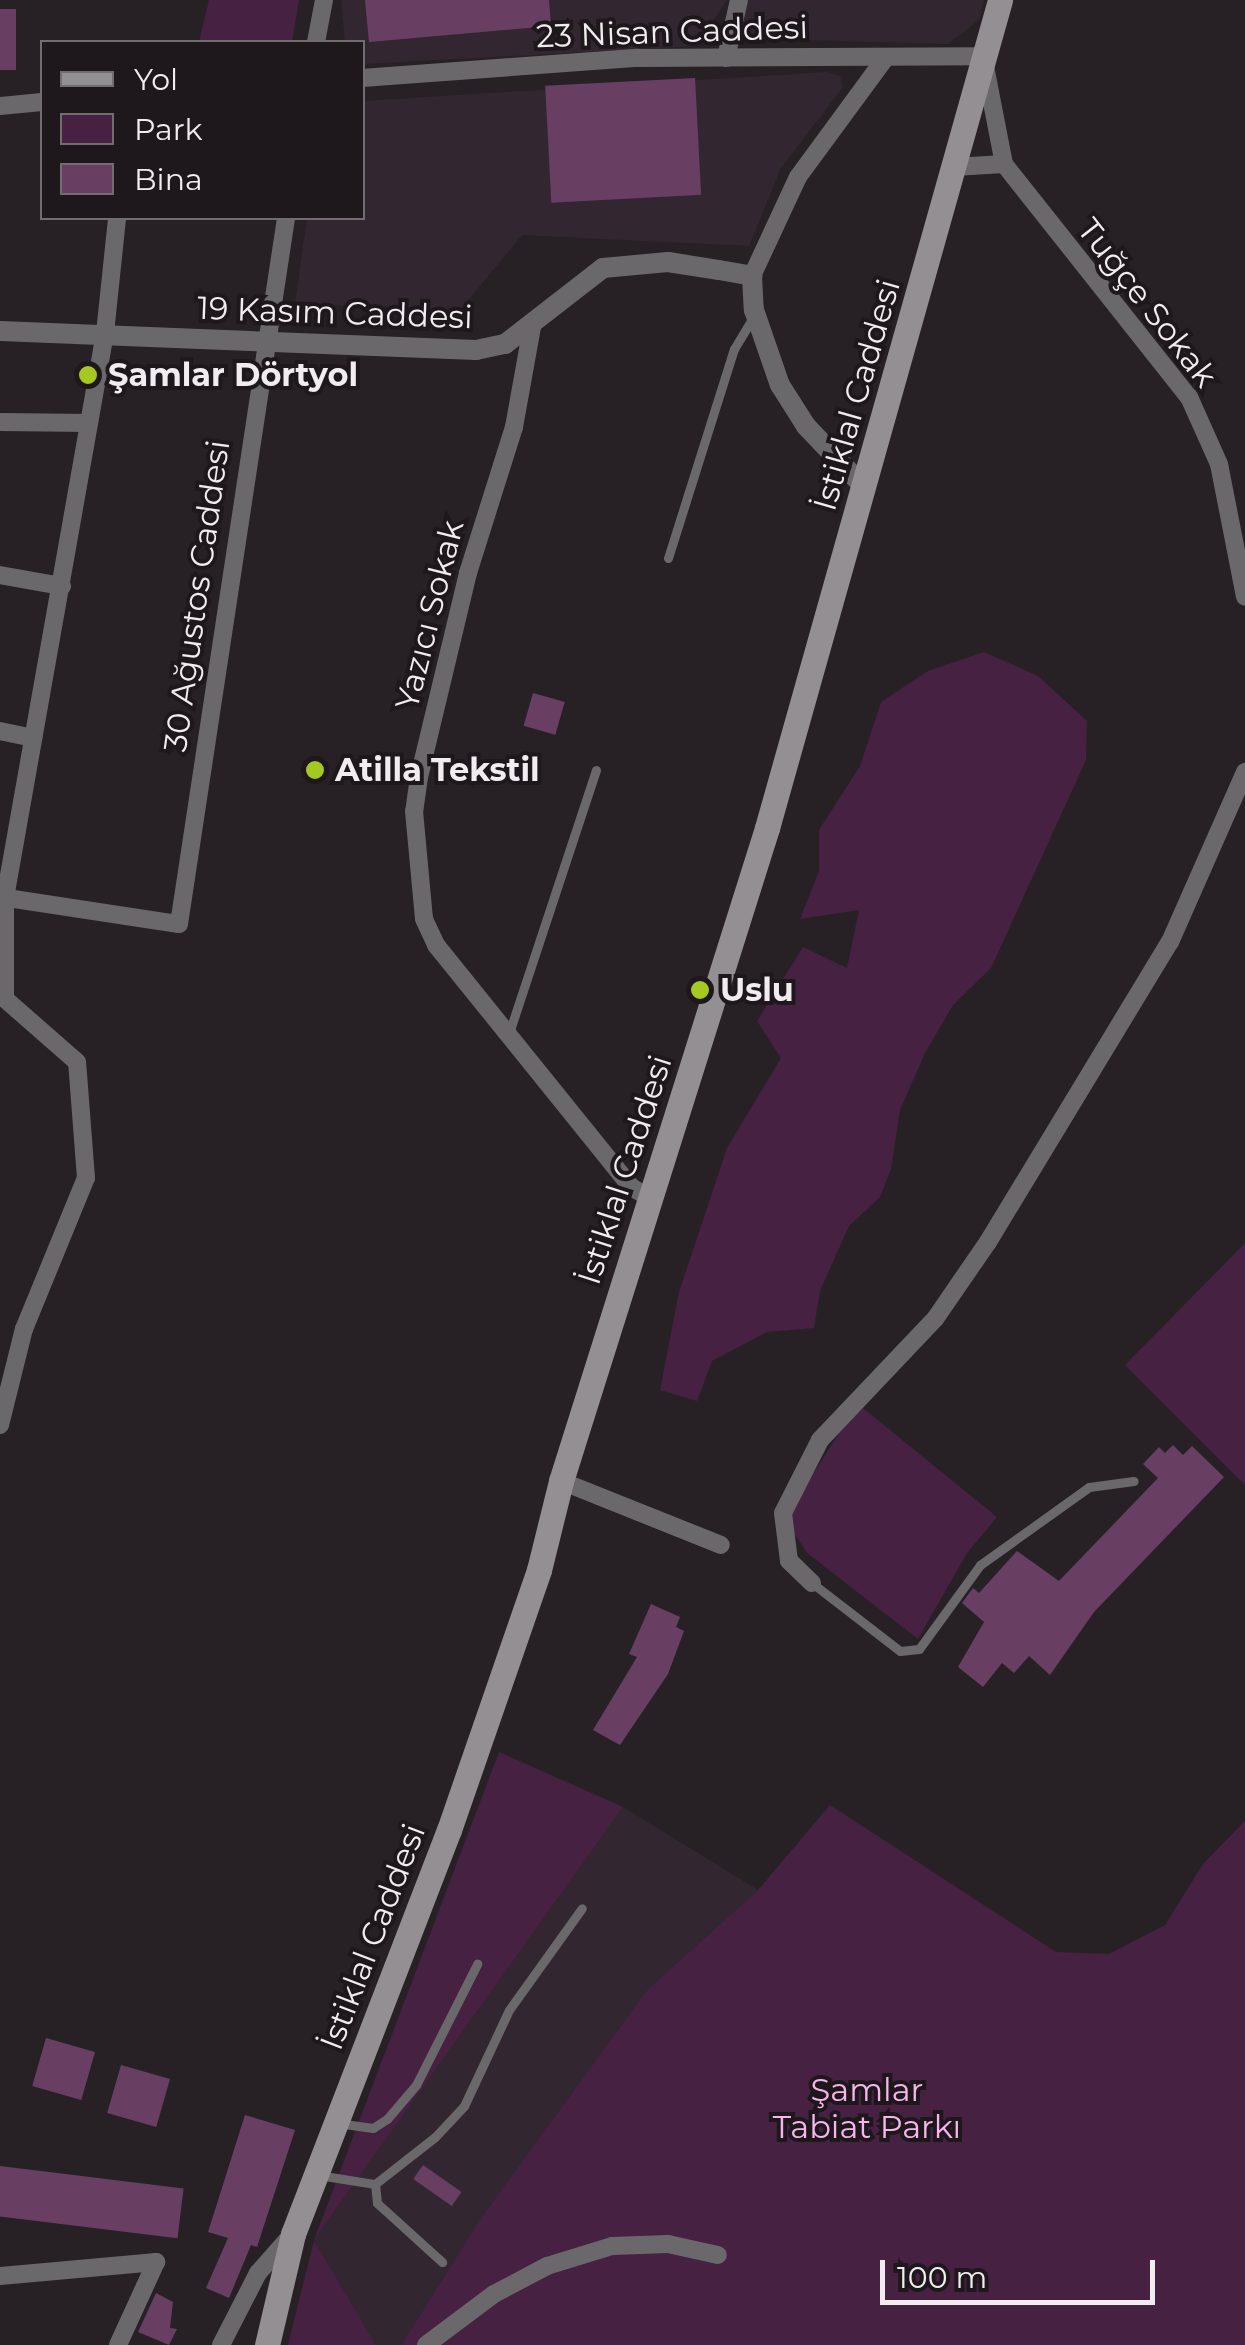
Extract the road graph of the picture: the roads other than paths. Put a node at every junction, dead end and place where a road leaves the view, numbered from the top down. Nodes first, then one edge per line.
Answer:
1 (324, 0) edge
2 (739, 0) edge
3 (1000, 0) edge
4 (316, 40) edge
5 (983, 56) junction
6 (886, 57) junction
7 (726, 58) junction
8 (365, 78) edge
9 (40, 102) edge
10 (0, 106) edge
11 (1004, 164) junction
12 (954, 167) junction
13 (117, 220) edge
14 (286, 220) edge
15 (752, 276) junction
16 (755, 314) junction
17 (532, 326) junction
18 (0, 331) edge
19 (105, 333) junction
20 (264, 344) junction
21 (0, 422) edge
22 (89, 422) junction
23 (865, 488) junction
24 (668, 558) dead end
25 (0, 575) edge
26 (62, 586) junction
27 (1245, 596) edge
28 (0, 731) edge
29 (34, 738) junction
30 (596, 770) dead end
31 (1245, 772) edge
32 (3, 898) edge
33 (508, 1034) junction
34 (650, 1198) junction
35 (0, 1425) edge
36 (1134, 1480) dead end
37 (560, 1481) junction
38 (720, 1545) dead end
39 (812, 1584) joint
40 (582, 1908) dead end
41 (477, 1964) dead end
42 (336, 2123) junction
43 (316, 2175) junction
44 (375, 2184) junction
45 (293, 2234) junction
46 (718, 2255) dead end
47 (442, 2262) dead end
48 (0, 2276) edge
49 (118, 2345) edge
50 (221, 2345) edge
51 (267, 2345) edge
52 (426, 2345) edge

1 - 4 street
2 - 7 street
3 - 5 main road, İstiklal Caddesi
5 - 6 street, 23 Nisan Caddesi
5 - 11 street, Tuğçe Sokak
5 - 12 main road, İstiklal Caddesi
6 - 7 street, 23 Nisan Caddesi
6 - 15 street
7 - 8 street, 23 Nisan Caddesi
9 - 10 street
11 - 12 street
11 - 27 street, Tuğçe Sokak
12 - 23 main road, İstiklal Caddesi
13 - 19 street
14 - 20 street, 30 Ağustos Caddesi
15 - 16 street
15 - 17 street, 19 Kasım Caddesi
16 - 23 street
16 - 24 lane
17 - 20 street, 19 Kasım Caddesi
17 - 33 street, Yazıcı Sokak
18 - 19 street, 19 Kasım Caddesi
19 - 20 street, 19 Kasım Caddesi
19 - 22 street
20 - 32 street, 30 Ağustos Caddesi
21 - 22 street
22 - 26 street
23 - 34 main road, İstiklal Caddesi
25 - 26 street
26 - 29 street
28 - 29 street
29 - 32 street
30 - 33 lane
31 - 39 street
32 - 35 street
33 - 34 street, Yazıcı Sokak
34 - 37 main road, İstiklal Caddesi
36 - 39 lane
37 - 38 street
37 - 42 main road, İstiklal Caddesi
40 - 44 lane
41 - 42 lane
42 - 43 main road, İstiklal Caddesi
43 - 44 lane
43 - 45 main road, İstiklal Caddesi
44 - 47 lane
45 - 50 street
45 - 51 main road, İstiklal Caddesi
46 - 52 street
48 - 49 street

